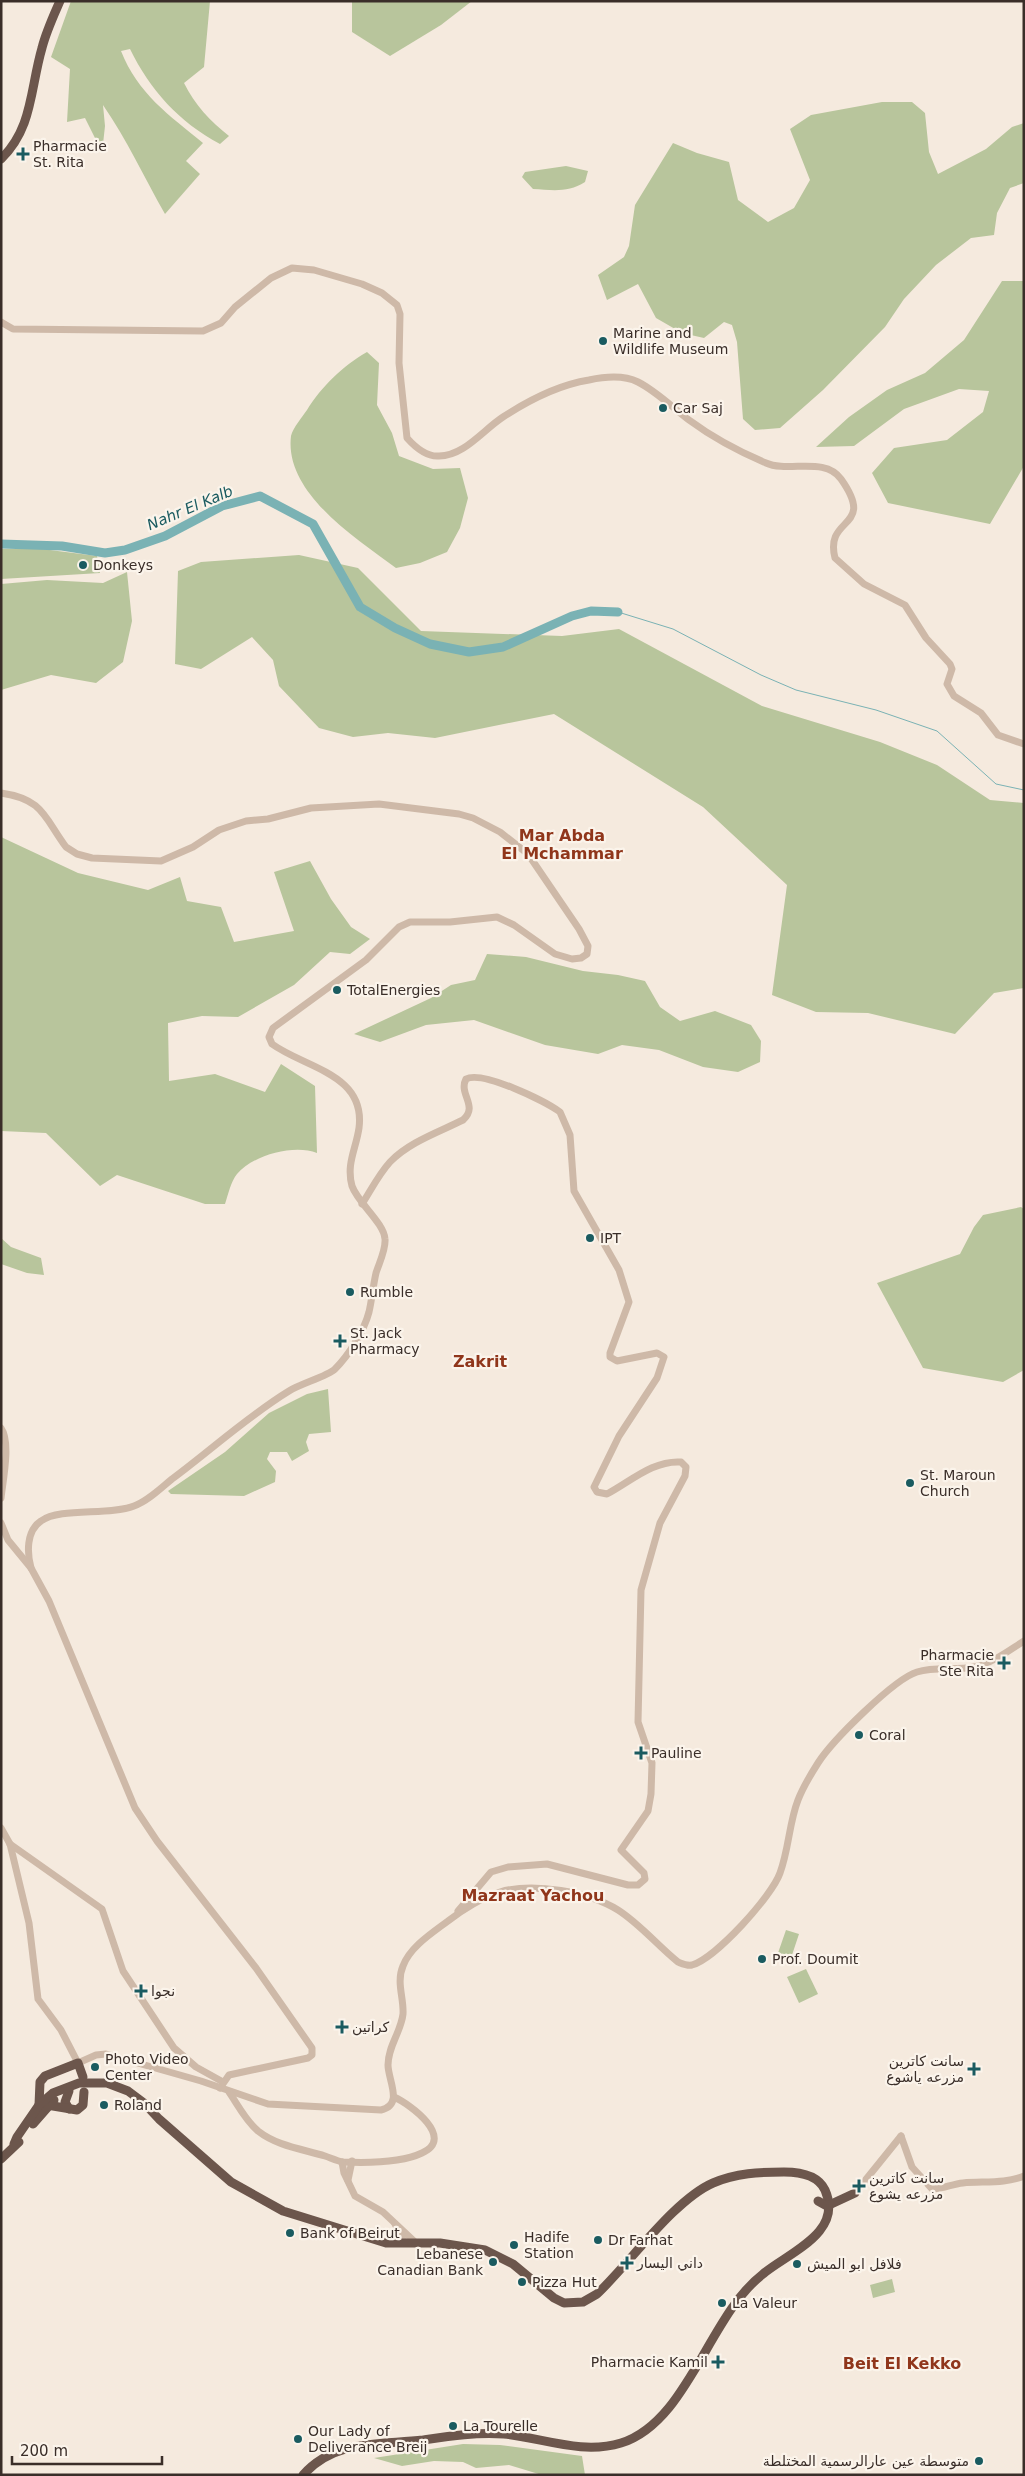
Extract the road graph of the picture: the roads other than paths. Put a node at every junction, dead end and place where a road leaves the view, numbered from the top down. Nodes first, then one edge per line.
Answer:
1 (60, 1) edge
2 (3, 157) edge
3 (1, 322) edge
4 (1024, 744) edge
5 (1, 794) edge
6 (362, 1204) junction
7 (1, 1428) edge
8 (1, 1498) edge
9 (1, 1523) edge
10 (31, 1568) junction
11 (1024, 1641) edge
12 (1, 1828) edge
13 (10, 1844) junction
14 (456, 1914) junction
15 (78, 2063) junction
16 (82, 2077) dead end
17 (40, 2084) junction
18 (222, 2085) junction
19 (57, 2091) junction
20 (69, 2091) junction
21 (84, 2092) dead end
22 (228, 2092) junction
23 (393, 2100) junction
24 (43, 2105) junction
25 (69, 2109) junction
26 (159, 2119) junction
27 (1, 2159) edge
28 (352, 2161) junction
29 (342, 2162) junction
30 (1024, 2176) edge
31 (348, 2180) junction
32 (855, 2193) joint
33 (827, 2202) junction
34 (394, 2223) junction
35 (404, 2242) junction
36 (415, 2242) junction
37 (419, 2440) junction
38 (303, 2475) edge
39 (310, 2475) edge

1 - 2 highway
3 - 4 street
5 - 6 street
6 - 10 street
6 - 14 street
7 - 8 street
9 - 10 street
10 - 18 street
11 - 14 street
12 - 13 street
13 - 15 street
13 - 18 street
14 - 23 street
15 - 16 highway
15 - 17 highway
15 - 18 street
17 - 19 highway
17 - 24 highway
18 - 22 street
19 - 24 highway
19 - 26 highway
20 - 24 highway
20 - 25 highway
20 - 26 highway
21 - 25 highway
22 - 23 street
22 - 29 street
23 - 28 street
24 - 25 highway
24 - 27 highway
26 - 35 highway
28 - 29 street
28 - 31 street
29 - 31 street
30 - 32 street
31 - 34 street
32 - 33 highway
33 - 36 highway
33 - 37 highway
34 - 35 street
34 - 36 street
35 - 36 highway
37 - 38 highway
37 - 39 highway

